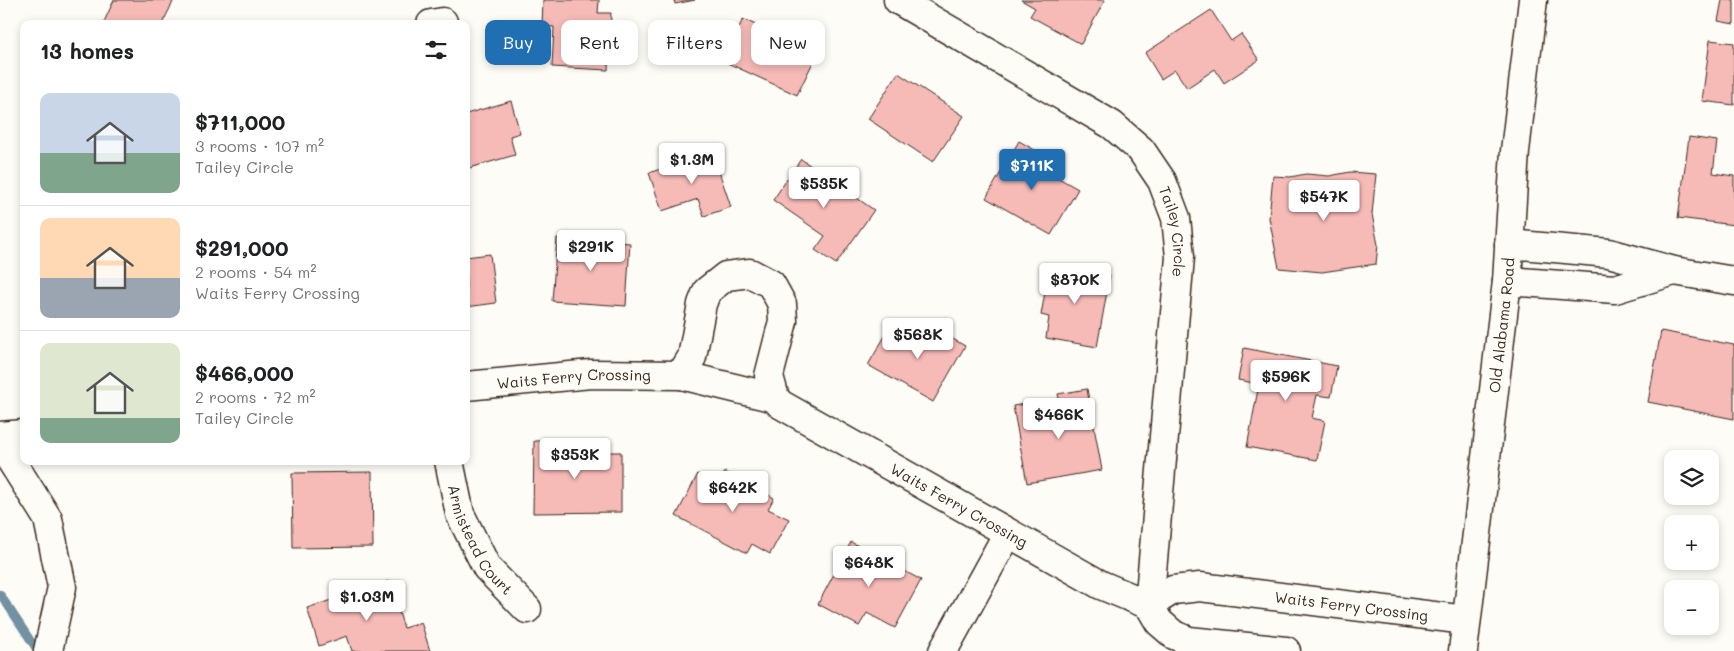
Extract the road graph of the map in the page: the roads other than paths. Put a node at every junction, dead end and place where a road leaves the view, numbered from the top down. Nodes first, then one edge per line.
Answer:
1 (898, 0) edge
2 (1533, 0) edge
3 (1509, 244) junction
4 (1674, 271) junction
5 (1507, 281) junction
6 (1734, 281) edge
7 (681, 376) junction
8 (470, 386) edge
9 (775, 398) junction
10 (7, 446) edge
11 (450, 465) edge
12 (1008, 533) junction
13 (1149, 605) junction
14 (528, 609) dead end
15 (1466, 620) junction
16 (48, 651) edge
17 (943, 651) edge
18 (1286, 651) edge
19 (1463, 651) edge

1 - 13 street, Tailey Circle
2 - 3 street, Old Alabama Road
3 - 4 street
3 - 5 street, Old Alabama Road
4 - 5 street
4 - 6 street
5 - 15 street, Old Alabama Road
7 - 8 street, Waits Ferry Crossing
7 - 9 street, Waits Ferry Crossing
7 - 9 street
9 - 12 street, Waits Ferry Crossing
10 - 16 street
11 - 14 street, Armistead Court
12 - 13 street, Waits Ferry Crossing
12 - 17 street
13 - 15 street, Waits Ferry Crossing
13 - 18 street
15 - 19 street, Old Alabama Road

